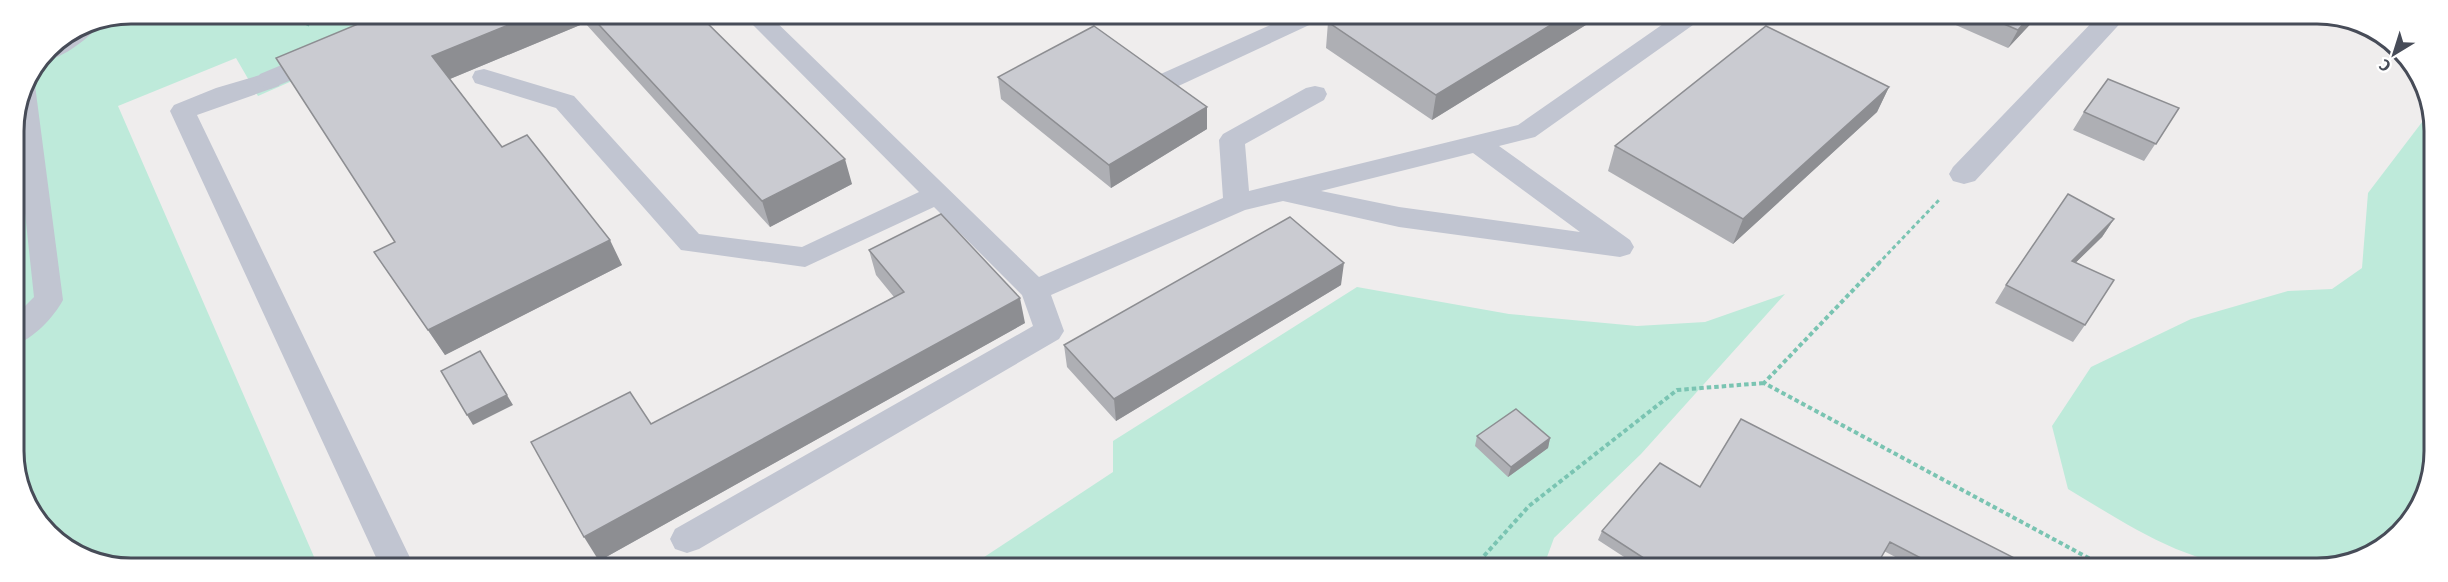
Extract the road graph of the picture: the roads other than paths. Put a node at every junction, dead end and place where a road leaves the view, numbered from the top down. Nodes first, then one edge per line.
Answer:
1 (764, 24) edge
2 (1292, 24) edge
3 (1679, 24) edge
4 (2105, 24) edge
5 (349, 45) edge
6 (484, 77) dead end
7 (270, 80) joint
8 (1163, 83) edge
9 (1315, 94) dead end
10 (26, 111) edge
11 (1478, 144) junction
12 (1964, 174) road end
13 (1283, 192) junction
14 (938, 195) junction
15 (1237, 203) junction
16 (1035, 290) junction
17 (24, 325) edge
18 (687, 539) dead end
19 (393, 558) edge

1 - 14 lane
2 - 8 lane
3 - 11 lane
4 - 12 street
5 - 7 street
6 - 14 lane
7 - 19 lane
9 - 15 lane
10 - 17 lane
11 - 13 lane
11 - 13 lane
13 - 15 lane
14 - 16 lane
15 - 16 lane
16 - 18 lane

